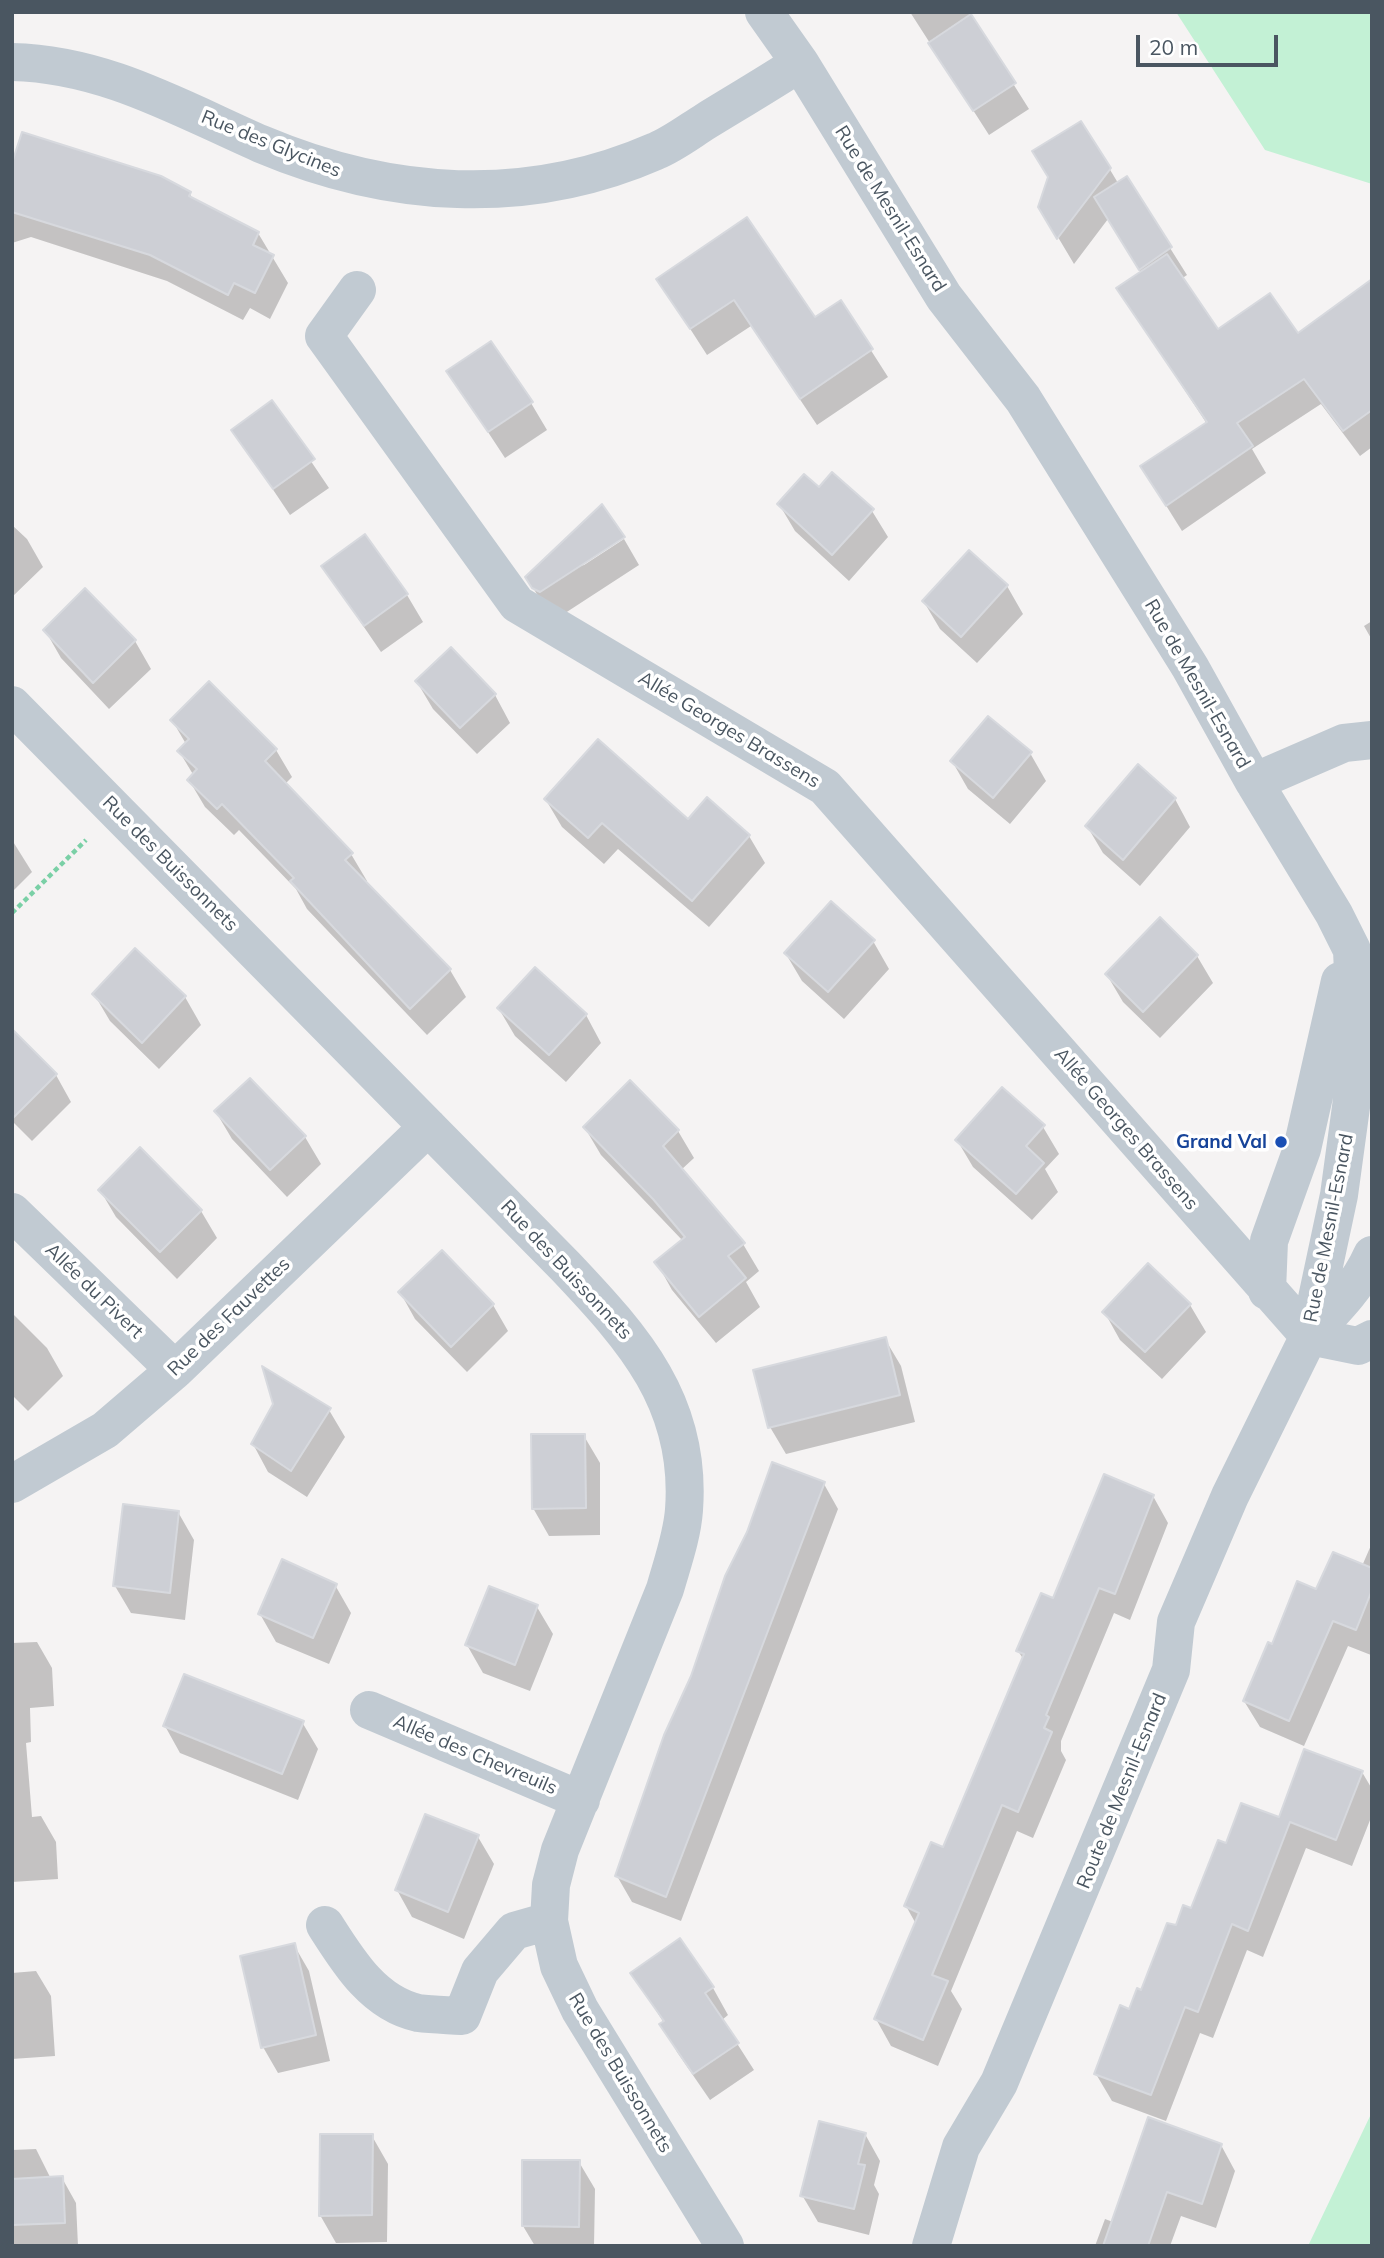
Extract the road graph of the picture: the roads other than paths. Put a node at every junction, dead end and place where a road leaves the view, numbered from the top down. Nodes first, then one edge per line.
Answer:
1 (764, 12) edge
2 (12, 62) edge
3 (800, 63) junction
4 (357, 290) dead end
5 (12, 705) edge
6 (1372, 740) edge
7 (1254, 782) junction
8 (1352, 950) junction
9 (1372, 985) edge
10 (428, 1127) junction
11 (12, 1212) edge
12 (1372, 1255) edge
13 (1267, 1291) junction
14 (1309, 1336) junction
15 (1372, 1339) edge
16 (175, 1370) junction
17 (12, 1484) edge
18 (369, 1710) dead end
19 (582, 1800) junction
20 (549, 1921) junction
21 (325, 1925) dead end
22 (725, 2246) edge
23 (931, 2246) edge

1 - 3 street, Rue de Mesnil-Esnard
2 - 3 street, Rue des Glycines
3 - 7 street, Rue de Mesnil-Esnard
4 - 13 street, Allée Georges Brassens
5 - 10 street, Rue des Buissonnets
6 - 7 street
7 - 8 street, Rue de Mesnil-Esnard
8 - 9 street
8 - 13 street
8 - 14 street, Rue de Mesnil-Esnard
10 - 16 street, Rue des Fauvettes
10 - 19 street, Rue des Buissonnets
11 - 16 street, Allée du Pivert
12 - 14 street, Rue de Mesnil-Esnard
13 - 14 street, Allée Georges Brassens
14 - 15 street
14 - 23 street, Route de Mesnil-Esnard
16 - 17 street, Rue des Fauvettes
18 - 19 street, Allée des Chevreuils
19 - 20 street, Rue des Buissonnets
20 - 21 street
20 - 22 street, Rue des Buissonnets

